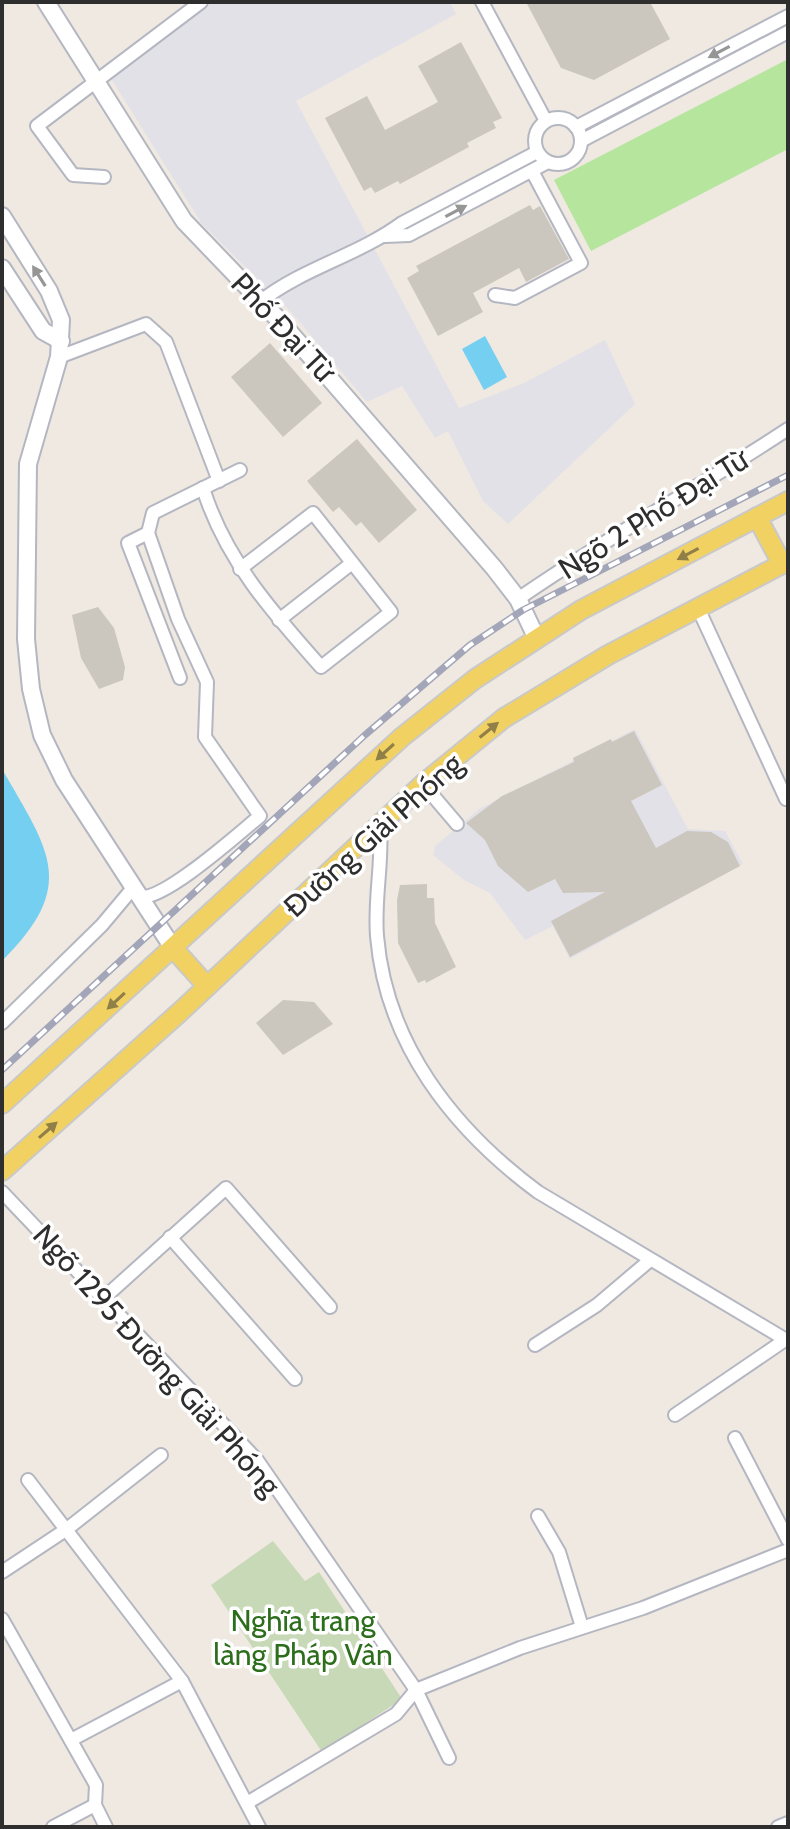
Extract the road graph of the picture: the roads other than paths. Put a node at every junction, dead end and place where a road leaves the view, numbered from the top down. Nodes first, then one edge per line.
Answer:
1 (46, 2) edge
2 (201, 2) edge
3 (482, 2) edge
4 (788, 16) edge
5 (788, 32) edge
6 (97, 80) junction
7 (546, 121) junction
8 (576, 127) junction
9 (581, 141) junction
10 (537, 152) junction
11 (548, 162) junction
12 (532, 171) junction
13 (104, 177) dead end
14 (2, 216) edge
15 (382, 237) junction
16 (2, 268) edge
17 (495, 295) dead end
18 (261, 301) junction
19 (60, 349) junction
20 (788, 429) edge
21 (240, 470) dead end
22 (219, 481) junction
23 (203, 488) junction
24 (788, 501) edge
25 (757, 517) junction
26 (148, 533) junction
27 (785, 562) edge
28 (352, 563) junction
29 (240, 569) junction
30 (518, 599) junction
31 (698, 608) junction
32 (279, 620) junction
33 (537, 639) junction
34 (180, 678) dead end
35 (423, 784) junction
36 (786, 799) edge
37 (457, 824) dead end
38 (380, 825) junction
39 (136, 892) junction
40 (173, 948) junction
41 (207, 986) junction
42 (2, 1023) edge
43 (2, 1104) edge
44 (2, 1171) edge
45 (2, 1192) edge
46 (170, 1237) junction
47 (649, 1261) junction
48 (105, 1297) junction
49 (330, 1307) dead end
50 (787, 1340) edge
51 (535, 1345) dead end
52 (295, 1379) dead end
53 (675, 1415) dead end
54 (735, 1438) dead end
55 (161, 1455) dead end
56 (28, 1480) dead end
57 (538, 1516) dead end
58 (67, 1529) junction
59 (788, 1540) edge
60 (788, 1550) edge
61 (2, 1572) edge
62 (2, 1619) edge
63 (582, 1627) junction
64 (182, 1681) junction
65 (416, 1690) junction
66 (71, 1740) junction
67 (449, 1758) dead end
68 (247, 1803) junction
69 (95, 1805) junction
70 (788, 1823) edge
71 (53, 1827) edge
72 (106, 1827) edge
73 (259, 1827) edge
74 (778, 1827) edge

1 - 6 main road, Phố Đại Từ
2 - 6 street
3 - 7 street
4 -> 8 street
5 - 9 street
6 - 13 street
6 - 18 main road, Phố Đại Từ
7 - 8 street
7 - 10 street
8 - 9 street
9 - 11 street
10 - 11 street
10 - 15 street
11 - 12 street
15 -> 12 street
12 - 17 street
19 -> 14 main road
15 - 18 street
16 - 19 main road
18 - 30 main road, Phố Đại Từ
19 - 22 street
19 - 39 main road
20 - 30 street, Ngõ 2 Phố Đại Từ
21 - 22 street
22 - 23 street
23 - 26 street
23 - 29 street
24 - 25 main road, Đường Giải Phóng
25 - 27 main road
25 -> 33 main road, Đường Giải Phóng
26 - 34 street
26 - 39 street
27 - 31 main road, Đường Giải Phóng
28 - 29 street
28 - 32 street
28 - 32 street
29 - 32 street
30 - 33 main road, Phố Đại Từ
35 -> 31 main road, Đường Giải Phóng
31 - 36 street
33 -> 40 main road, Đường Giải Phóng
35 - 37 street
35 - 38 main road, Đường Giải Phóng
38 - 41 main road, Đường Giải Phóng
38 - 47 street
39 - 40 main road
39 - 42 street
40 - 41 main road
40 -> 43 main road, Đường Giải Phóng
44 -> 41 main road, Đường Giải Phóng
45 - 48 street, Ngõ 1295 Đường Giải Phóng
46 - 48 street
46 - 49 street
46 - 52 street
47 - 50 street
47 - 51 street
48 - 65 street, Ngõ 1295 Đường Giải Phóng
50 - 53 street
54 - 59 street
55 - 58 street
56 - 58 street
57 - 63 street
58 - 61 street
58 - 64 street
60 - 63 street
62 - 66 street
63 - 65 street
64 - 66 street
64 - 68 street
65 - 67 street, Ngõ 1295 Đường Giải Phóng
65 - 68 street
66 - 69 street
68 - 73 street
69 - 71 street
69 - 72 street
70 - 74 street

